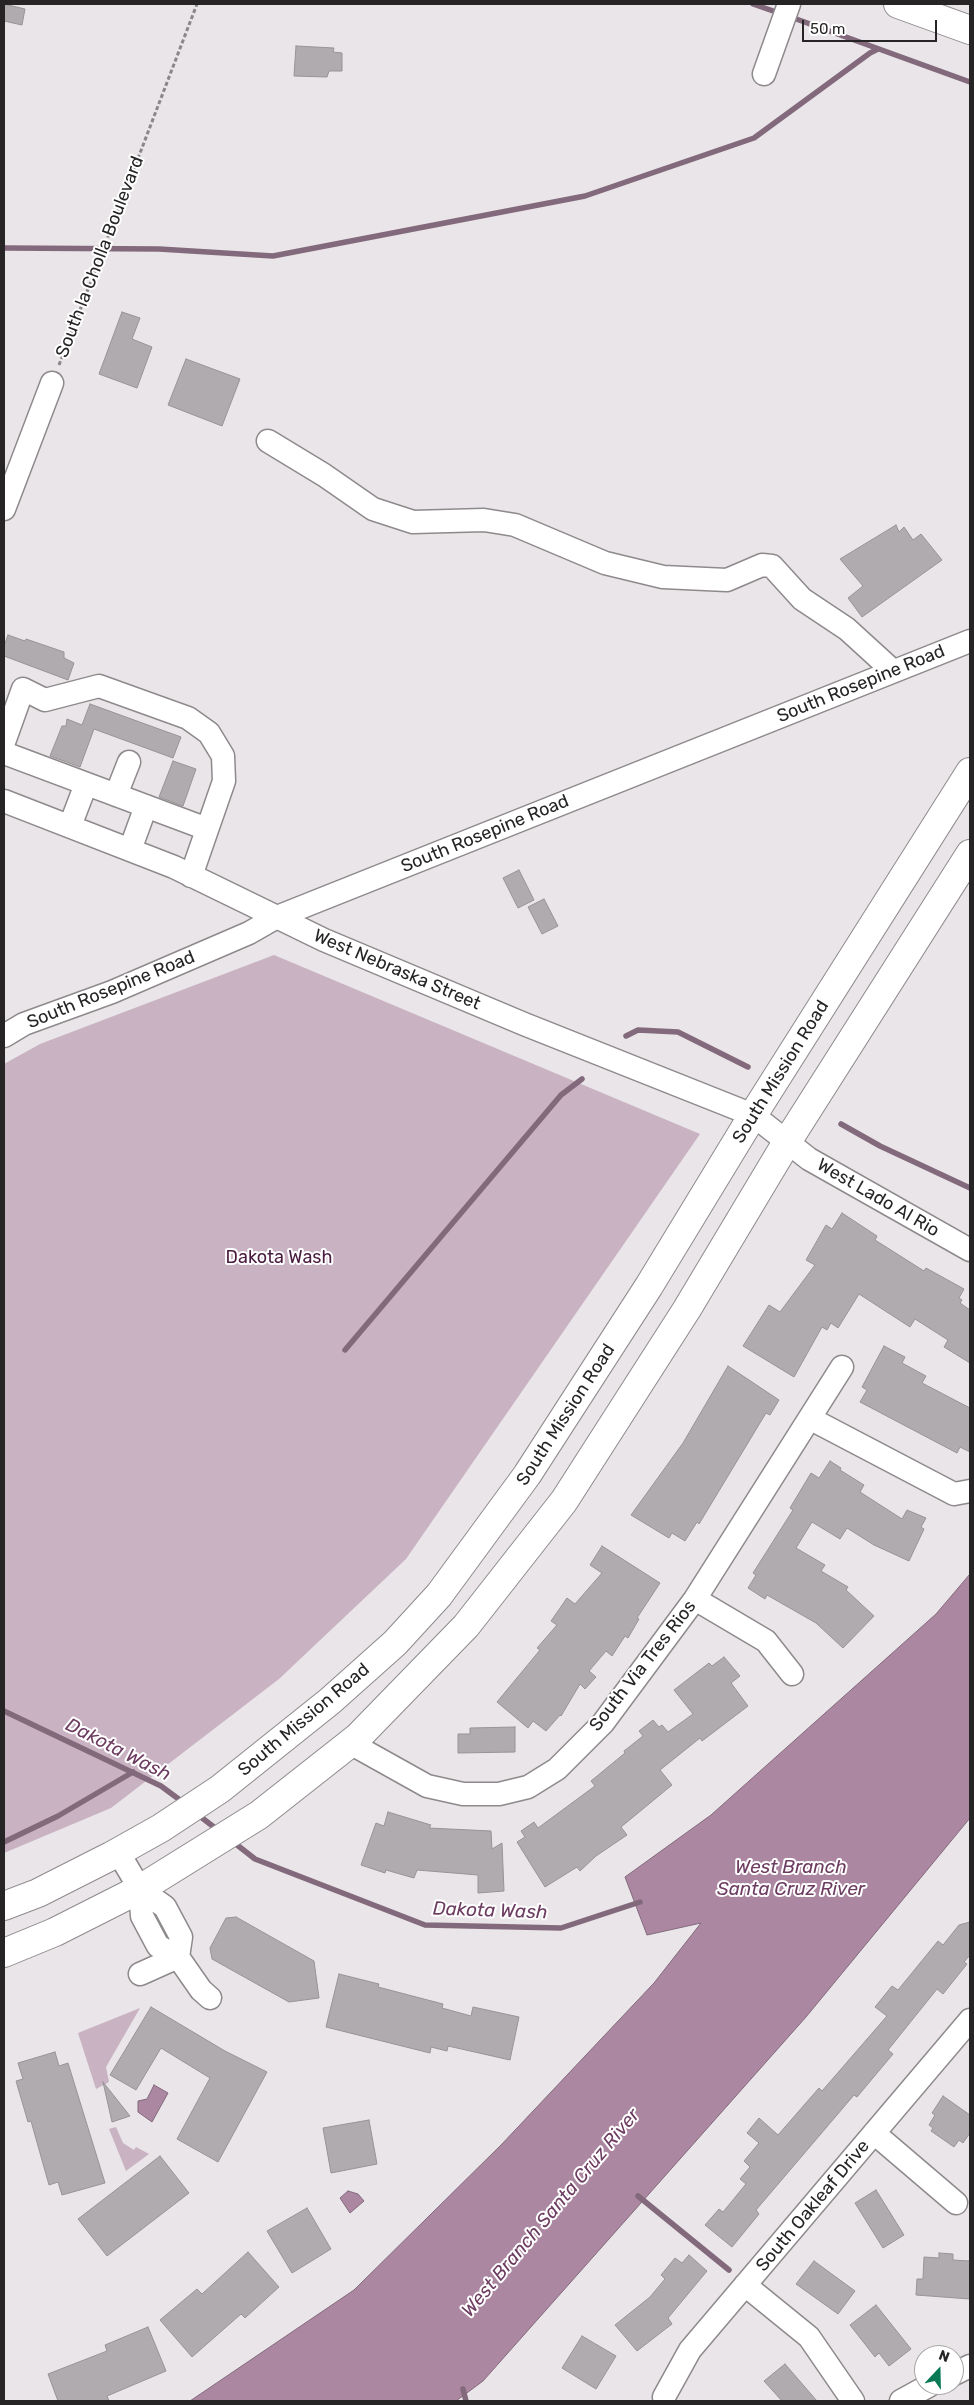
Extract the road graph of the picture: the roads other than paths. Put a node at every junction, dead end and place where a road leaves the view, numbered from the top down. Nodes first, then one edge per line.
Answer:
1 (789, 4) edge
2 (898, 4) edge
3 (970, 30) edge
4 (764, 74) dead end
5 (52, 383) road end
6 (268, 441) dead end
7 (4, 509) edge
8 (970, 640) edge
9 (893, 671) junction
10 (4, 742) edge
11 (4, 753) edge
12 (129, 762) dead end
13 (970, 772) edge
14 (86, 784) junction
15 (116, 795) junction
16 (4, 801) edge
17 (146, 806) junction
18 (70, 826) junction
19 (207, 829) junction
20 (130, 850) junction
21 (970, 854) edge
22 (191, 876) junction
23 (277, 917) junction
24 (4, 1036) edge
25 (753, 1115) junction
26 (787, 1142) junction
27 (970, 1250) edge
28 (842, 1367) dead end
29 (811, 1419) junction
30 (962, 1493) edge
31 (486, 1531) junction
32 (520, 1557) junction
33 (695, 1599) junction
34 (792, 1674) dead end
35 (350, 1743) junction
36 (118, 1852) junction
37 (140, 1889) junction
38 (4, 1906) edge
39 (4, 1953) edge
40 (178, 1957) junction
41 (143, 1973) dead end
42 (210, 1998) dead end
43 (970, 2020) edge
44 (874, 2133) junction
45 (956, 2203) dead end
46 (745, 2285) junction
47 (914, 2394) edge
48 (664, 2397) dead end
49 (853, 2401) edge
50 (901, 2401) edge

1 - 4 street
2 - 3 main road
5 - 7 street
6 - 9 street
8 - 9 street, South Rosepine Road
9 - 23 street, South Rosepine Road
10 - 19 street
11 - 14 street
12 - 15 street
13 - 25 main road, South Mission Road
14 - 15 street
14 - 18 street
15 - 17 street
16 - 18 street, West Nebraska Street
17 - 19 street
17 - 20 street
18 - 20 street, West Nebraska Street
19 - 22 street
20 - 22 street, West Nebraska Street
21 - 26 main road
22 - 23 street, West Nebraska Street
23 - 24 street, South Rosepine Road
23 - 25 street, West Nebraska Street
25 - 26 street, West Nebraska Street
25 - 31 main road, South Mission Road
26 - 27 street, West Lado Al Rio
26 - 32 main road
28 - 29 street, South Via Tres Rios
29 - 30 street
29 - 33 street, South Via Tres Rios
31 - 32 main road
31 - 36 main road, South Mission Road
32 - 35 main road
33 - 34 street
33 - 35 street, South Via Tres Rios
35 - 37 main road
36 - 37 street
36 - 38 main road, South Mission Road
37 - 39 main road
37 - 40 street
40 - 41 street
40 - 42 street
43 - 44 street, South Oakleaf Drive
44 - 45 street
44 - 46 street, South Oakleaf Drive
46 - 48 street, South Oakleaf Drive
46 - 49 street
47 - 50 street

